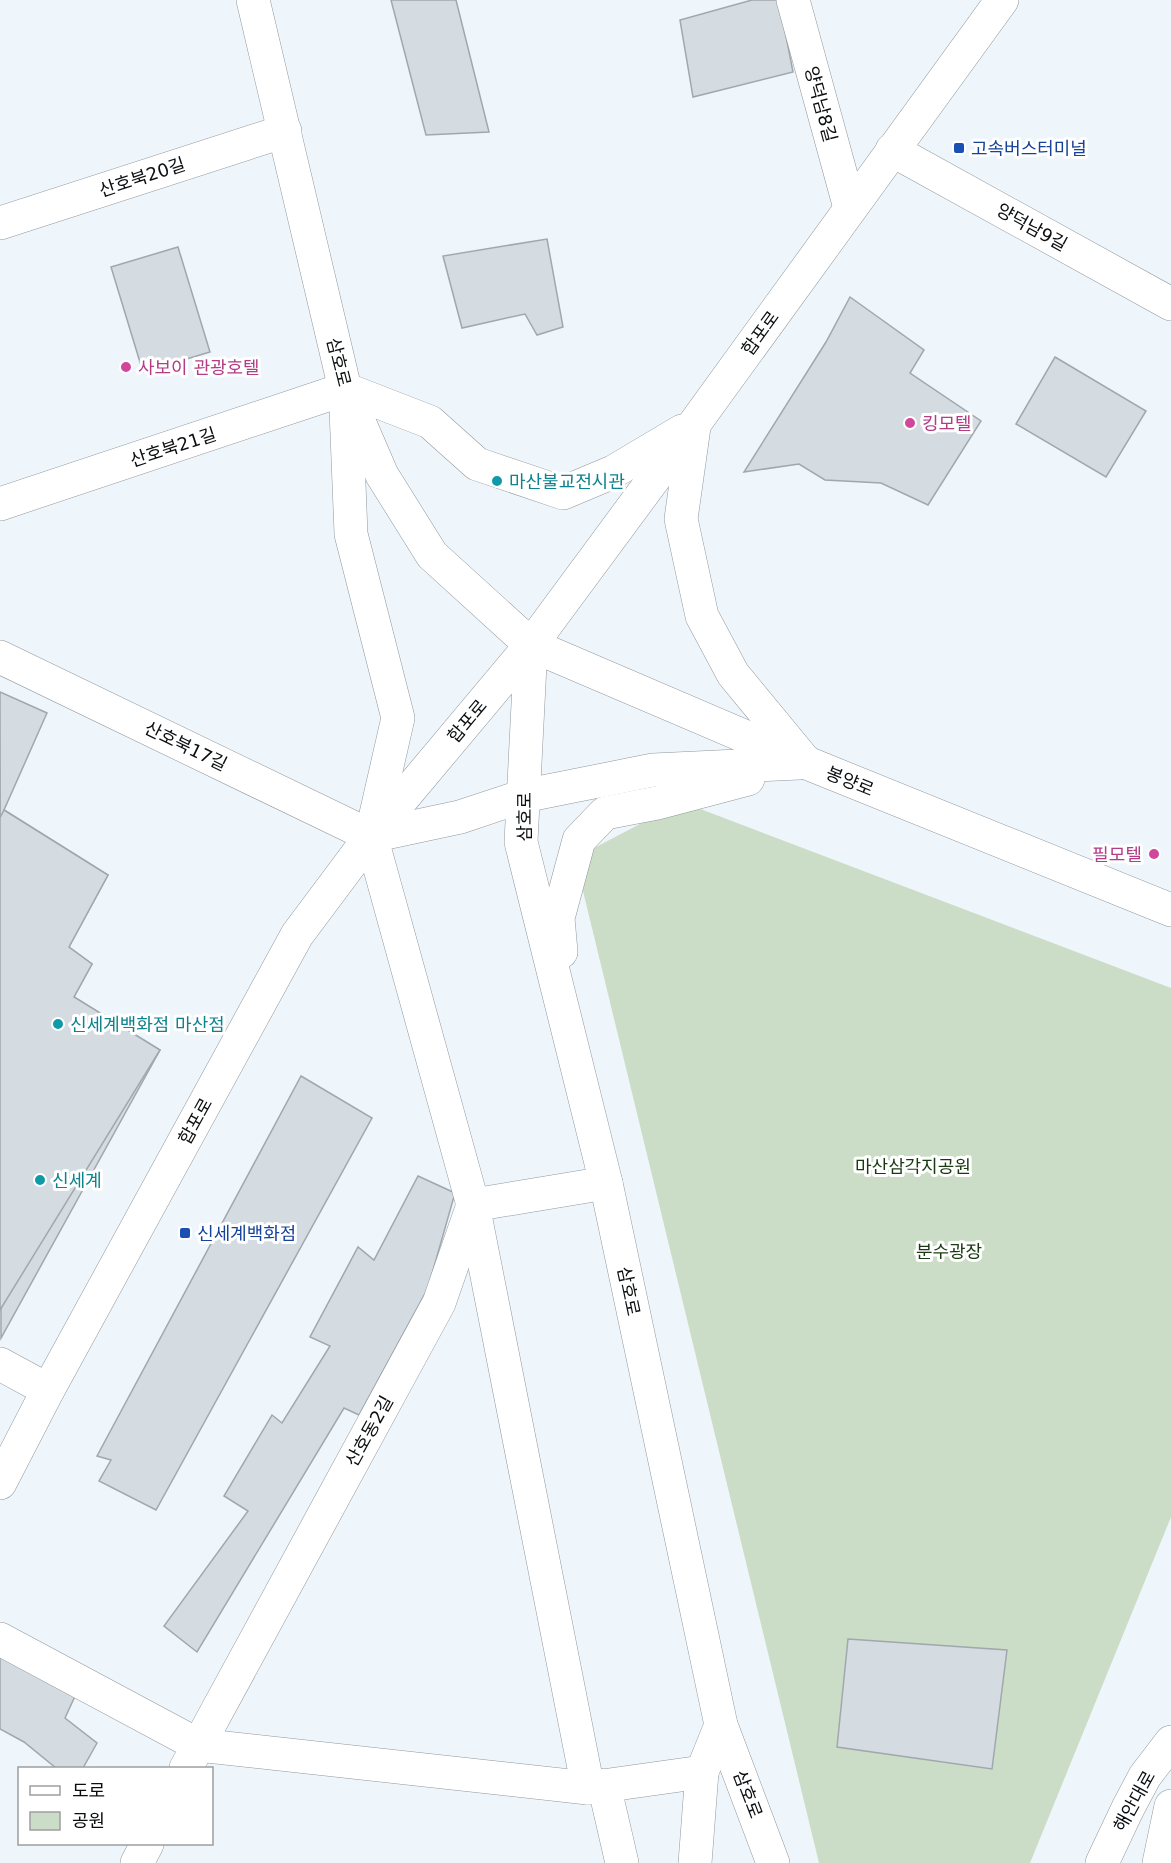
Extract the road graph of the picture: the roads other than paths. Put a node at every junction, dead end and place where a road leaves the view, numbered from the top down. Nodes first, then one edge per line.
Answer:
1 (253, 0) edge
2 (793, 0) edge
3 (1002, 0) edge
4 (285, 131) junction
5 (892, 150) junction
6 (850, 208) junction
7 (0, 223) edge
8 (1171, 304) edge
9 (345, 389) junction
10 (695, 423) junction
11 (0, 504) edge
12 (531, 645) junction
13 (0, 657) edge
14 (807, 763) junction
15 (523, 796) junction
16 (371, 836) junction
17 (1171, 910) edge
18 (566, 1020) junction
19 (606, 1183) junction
20 (473, 1205) junction
21 (0, 1364) edge
22 (48, 1390) junction
23 (0, 1484) edge
24 (0, 1639) edge
25 (721, 1725) junction
26 (1171, 1742) edge
27 (1171, 1754) edge
28 (192, 1757) edge
29 (702, 1772) junction
30 (596, 1787) junction
31 (1171, 1806) edge
32 (146, 1845) edge
33 (137, 1863) edge
34 (622, 1863) edge
35 (695, 1863) edge
36 (773, 1863) edge
37 (1102, 1863) edge
38 (1159, 1863) edge

1 - 4 main road, 삼호로
2 - 6 main road, 양덕남8길
3 - 5 main road, 합포로
4 - 7 main road, 산호북20길
4 - 9 main road, 삼호로
5 - 6 main road, 합포로
5 - 8 main road, 양덕남9길
6 - 10 main road, 합포로
9 - 10 main road
9 - 11 main road, 산호북21길
9 - 12 main road, 삼호로
9 - 16 main road
10 - 12 main road, 합포로
10 - 14 main road
12 - 14 main road, 봉양로
12 - 15 main road, 삼호로
12 - 16 main road, 합포로
13 - 16 main road, 산호북17길
14 - 15 main road
14 - 17 main road, 봉양로
14 - 18 main road
15 - 16 main road
15 - 18 main road, 삼호로
16 - 20 main road
16 - 22 main road, 합포로
18 - 19 main road, 삼호로
19 - 20 main road
19 - 25 main road, 삼호로
20 - 28 main road, 산호동2길
20 - 30 main road
21 - 22 main road
22 - 23 main road, 합포로
24 - 28 main road
25 - 29 main road, 삼호로
25 - 36 main road, 삼호로
26 - 27 main road, 해안대로
26 - 37 main road, 해안대로
28 - 30 main road
29 - 30 main road
29 - 35 main road, 삼호로
30 - 34 main road
31 - 38 main road, 해안대로
32 - 33 main road

